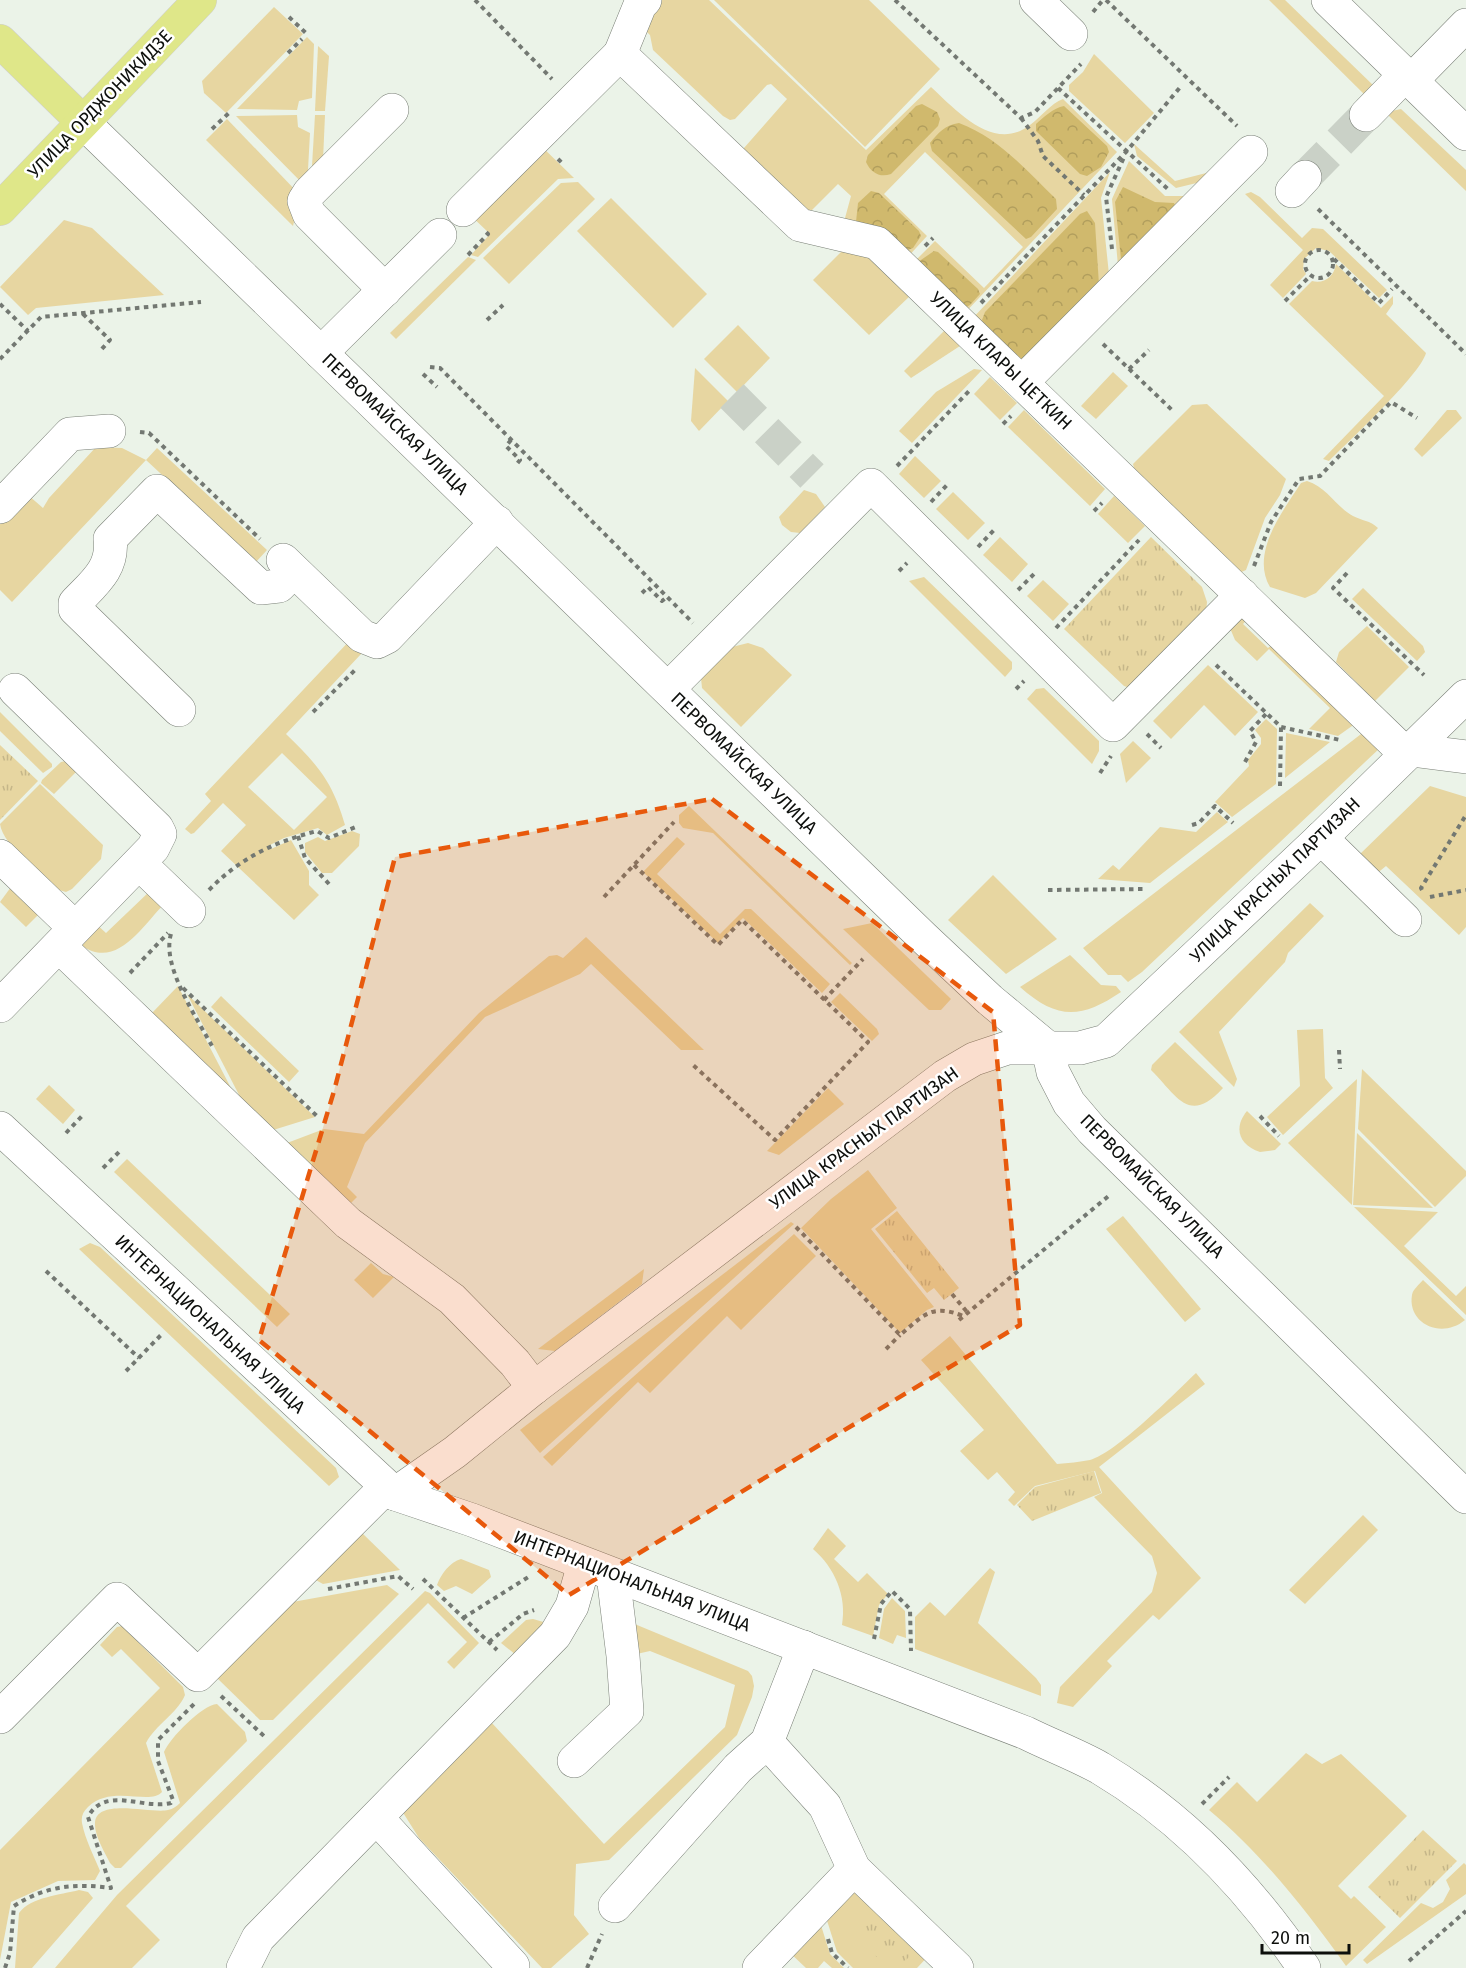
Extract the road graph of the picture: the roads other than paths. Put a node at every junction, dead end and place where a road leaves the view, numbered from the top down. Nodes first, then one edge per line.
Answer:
1 (200, 0) edge
2 (645, 0) edge
3 (1036, 0) edge
4 (1328, 0) edge
5 (1466, 25) edge
6 (1071, 34) road end
7 (0, 41) edge
8 (620, 54) junction
9 (1408, 78) junction
10 (392, 110) dead end
11 (1366, 115) tunnel mouth
12 (83, 122) junction
13 (1466, 134) edge
14 (1247, 142) road end
15 (0, 209) edge
16 (463, 210) dead end
17 (440, 236) dead end
18 (385, 290) junction
19 (321, 352) junction
20 (1022, 382) junction
21 (109, 431) road end
22 (0, 507) edge
23 (497, 522) junction
24 (1242, 595) junction
25 (668, 689) junction
26 (15, 690) dead end
27 (1463, 703) edge
28 (179, 710) dead end
29 (1409, 752) junction
30 (1466, 757) edge
31 (1321, 838) junction
32 (0, 856) edge
33 (139, 863) junction
34 (189, 911) road end
35 (1405, 920) dead end
36 (67, 937) junction
37 (0, 1006) edge
38 (1048, 1048) junction
39 (6, 1145) edge
40 (534, 1388) junction
41 (390, 1490) junction
42 (1466, 1497) edge
43 (598, 1569) junction
44 (804, 1647) junction
45 (0, 1717) edge
46 (767, 1742) junction
47 (574, 1761) dead end
48 (377, 1818) junction
49 (854, 1869) junction
50 (615, 1906) road end
51 (513, 1966) dead end
52 (250, 1967) edge
53 (759, 1968) edge
54 (957, 1968) edge
55 (1304, 1968) edge

1 - 12 main road, УЛИЦА ОРДЖОНИКИДЗЕ
2 - 8 street
3 - 6 street
4 - 9 street
5 - 9 street
7 - 12 main road, ПЕРВОМАЙСКАЯ УЛИЦА
8 - 16 street
8 - 20 street, УЛИЦА КЛАРЫ ЦЕТКИН
9 - 11 street
9 - 13 street
10 - 18 street
12 - 15 main road, УЛИЦА ОРДЖОНИКИДЗЕ
12 - 19 street, ПЕРВОМАЙСКАЯ УЛИЦА
14 - 20 street
17 - 18 street
18 - 19 street
19 - 23 street, ПЕРВОМАЙСКАЯ УЛИЦА
20 - 24 street, УЛИЦА КЛАРЫ ЦЕТКИН
21 - 22 street
23 - 25 street, ПЕРВОМАЙСКАЯ УЛИЦА
23 - 28 street
24 - 25 street
24 - 29 street, УЛИЦА КЛАРЫ ЦЕТКИН
25 - 38 street, ПЕРВОМАЙСКАЯ УЛИЦА
26 - 33 street
27 - 29 street, УЛИЦА КРАСНЫХ ПАРТИЗАН
29 - 30 street
29 - 31 street, УЛИЦА КРАСНЫХ ПАРТИЗАН
31 - 35 street
31 - 38 street, УЛИЦА КРАСНЫХ ПАРТИЗАН
32 - 36 street
33 - 34 street
33 - 36 street
36 - 37 street
36 - 40 street
38 - 40 street, УЛИЦА КРАСНЫХ ПАРТИЗАН
38 - 42 street, ПЕРВОМАЙСКАЯ УЛИЦА
39 - 41 street, ИНТЕРНАЦИОНАЛЬНАЯ УЛИЦА
40 - 41 street, УЛИЦА КРАСНЫХ ПАРТИЗАН
41 - 43 street, ИНТЕРНАЦИОНАЛЬНАЯ УЛИЦА
41 - 45 street, УЛИЦА КРАСНЫХ ПАРТИЗАН
43 - 44 street, ИНТЕРНАЦИОНАЛЬНАЯ УЛИЦА
43 - 47 street
43 - 48 street
44 - 46 street
44 - 55 street, ИНТЕРНАЦИОНАЛЬНАЯ УЛИЦА
46 - 49 street
46 - 50 street
48 - 51 street
48 - 52 street
49 - 53 street
49 - 54 street

